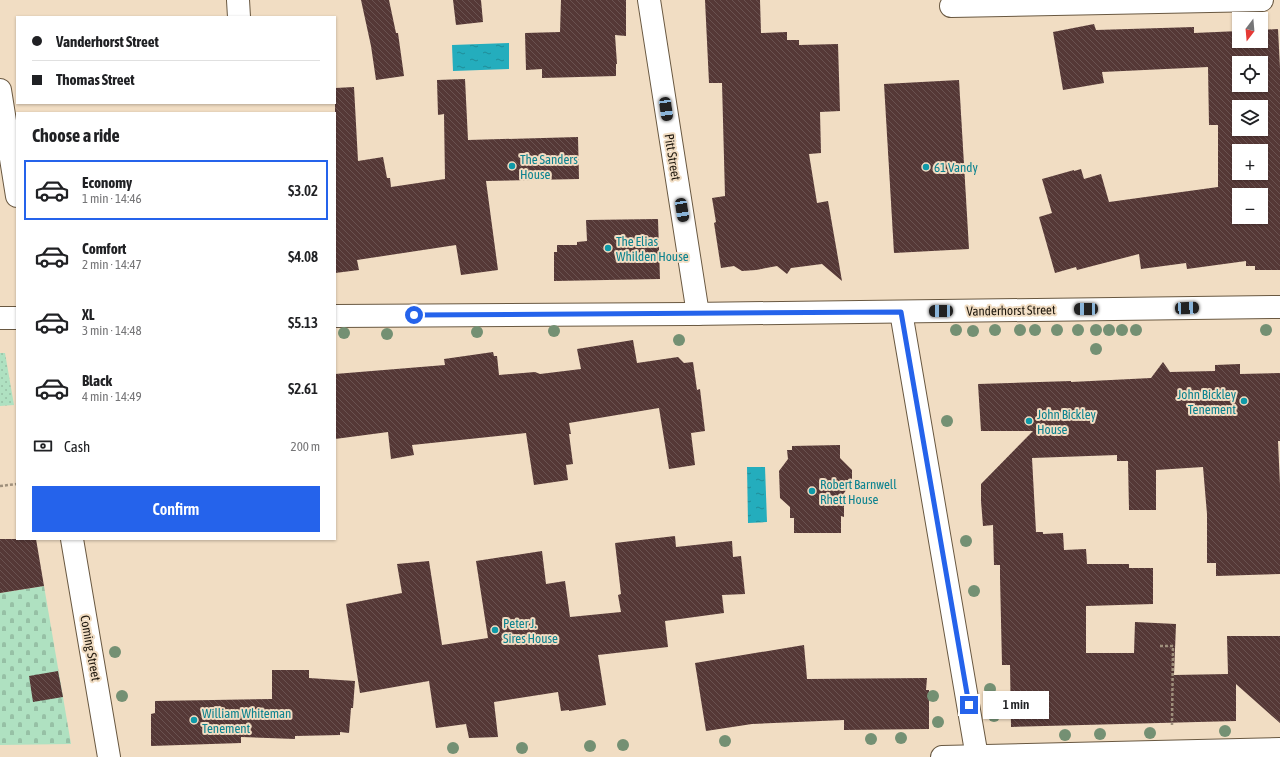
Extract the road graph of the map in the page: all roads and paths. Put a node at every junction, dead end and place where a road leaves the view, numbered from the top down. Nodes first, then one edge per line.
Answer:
1 (238, 0) edge
2 (649, 0) edge
3 (1262, 0) edge
4 (950, 6) dead end
5 (239, 16) edge
6 (0, 90) edge
7 (16, 190) edge
8 (1280, 307) edge
9 (901, 312) junction
10 (698, 314) junction
11 (336, 316) edge
12 (0, 318) edge
13 (16, 318) edge
14 (16, 484) edge
15 (0, 486) edge
16 (72, 540) edge
17 (1160, 646) dead end
18 (1172, 726) dead end
19 (1280, 749) edge
20 (109, 757) edge
21 (942, 757) edge
22 (977, 757) edge

1 - 5 street
2 - 10 street, Pitt Street
3 - 4 street
6 - 7 street
8 - 9 street, Vanderhorst Street
9 - 10 street, Vanderhorst Street
9 - 22 street
10 - 11 street, Vanderhorst Street
12 - 13 street
14 - 15 path
16 - 20 street, Coming Street
17 - 18 path
19 - 22 street
21 - 22 street

